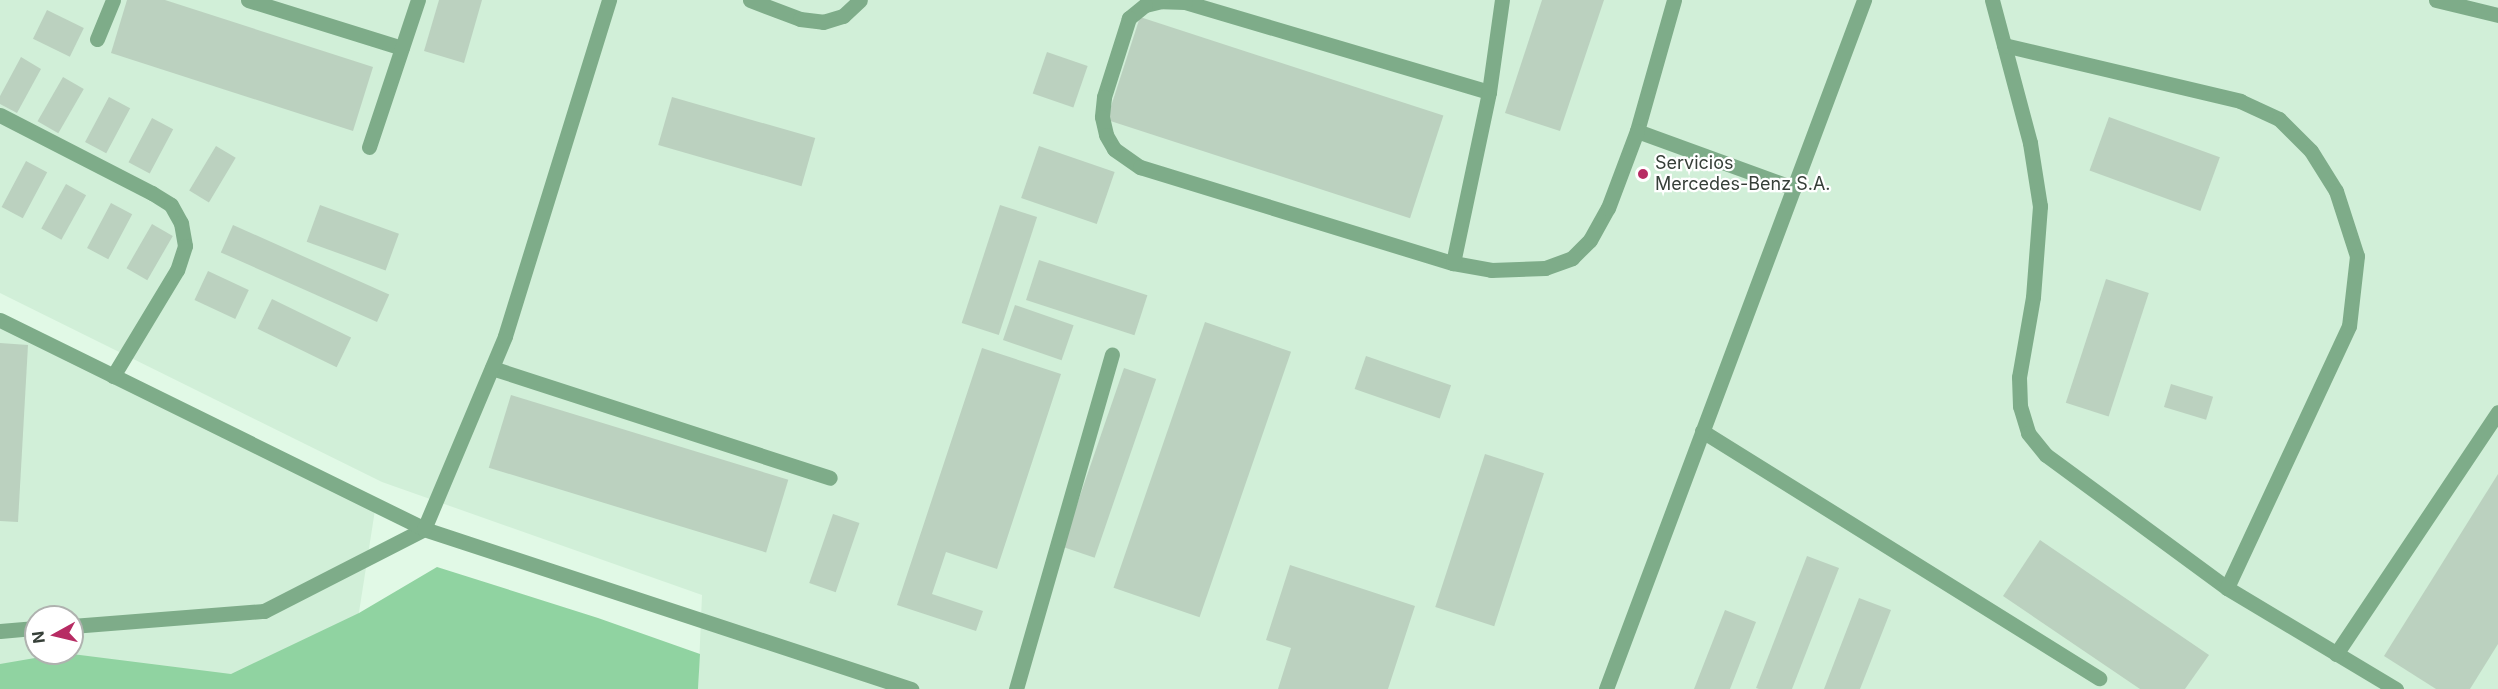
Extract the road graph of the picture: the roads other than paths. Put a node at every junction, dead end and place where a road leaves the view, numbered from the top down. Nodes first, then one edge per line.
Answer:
1 (113, 0) edge
2 (248, 0) edge
3 (418, 0) edge
4 (609, 0) edge
5 (750, 0) edge
6 (860, 0) edge
7 (1502, 0) edge
8 (1674, 0) edge
9 (1864, 0) edge
10 (1992, 0) edge
11 (2436, 0) edge
12 (2498, 15) edge
13 (97, 39) dead end
14 (2004, 45) junction
15 (402, 48) junction
16 (1489, 92) junction
17 (0, 115) edge
18 (1637, 131) junction
19 (369, 147) dead end
20 (1794, 188) junction
21 (1454, 263) junction
22 (0, 320) edge
23 (1112, 354) dead end
24 (492, 368) junction
25 (113, 376) junction
26 (2498, 412) edge
27 (1702, 431) junction
28 (830, 478) dead end
29 (424, 529) junction
30 (2227, 588) junction
31 (84, 625) edge
32 (24, 629) edge
33 (0, 631) edge
34 (2336, 654) junction
35 (2099, 678) dead end
36 (911, 689) edge
37 (1016, 689) edge
38 (1606, 689) edge
39 (2396, 689) edge

1 - 13 street
2 - 15 street
3 - 15 street
4 - 24 street
5 - 6 street
7 - 16 street
8 - 18 street
9 - 20 street
10 - 14 street
11 - 12 street
14 - 30 street
14 - 30 street
15 - 19 street
16 - 21 street
16 - 21 street
17 - 25 street
18 - 20 street
18 - 21 street
20 - 27 street
22 - 25 street
23 - 37 street
24 - 28 street
24 - 29 street
25 - 29 street
26 - 34 street
27 - 35 street
27 - 38 street
29 - 31 street
29 - 36 street
30 - 34 street
32 - 33 street
34 - 39 street

